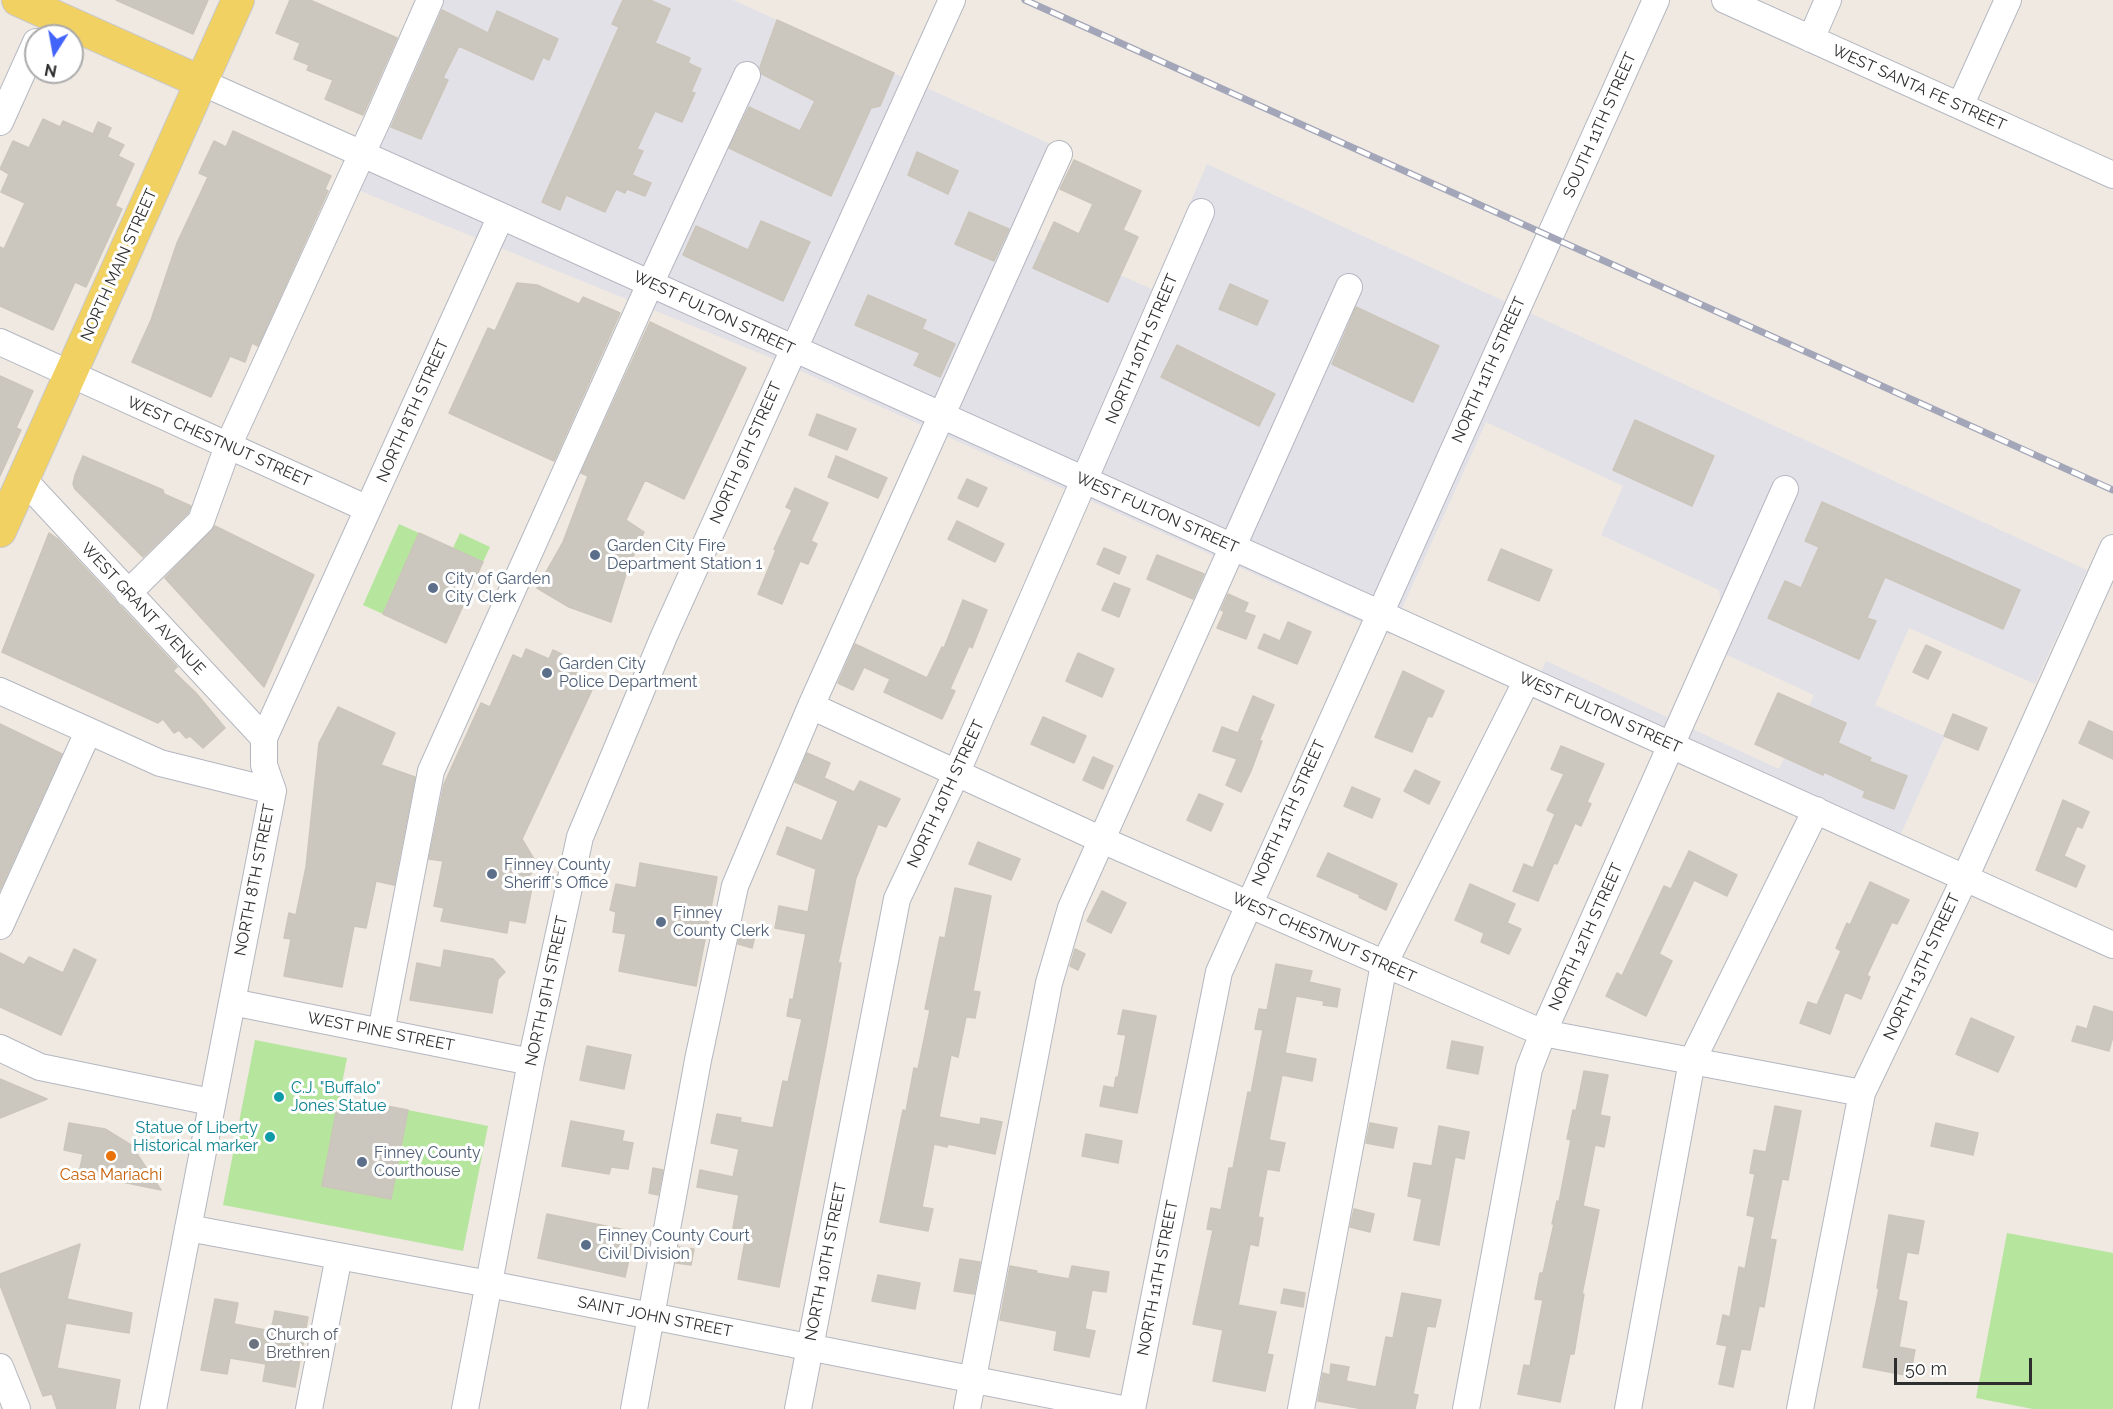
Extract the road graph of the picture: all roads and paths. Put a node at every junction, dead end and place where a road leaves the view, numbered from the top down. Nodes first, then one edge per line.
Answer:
1 (18, 0) edge
2 (238, 0) edge
3 (430, 0) edge
4 (952, 0) edge
5 (1656, 0) edge
6 (1725, 0) edge
7 (1828, 0) edge
8 (2008, 0) edge
9 (44, 23) edge
10 (1811, 39) junction
11 (747, 75) dead end
12 (201, 82) junction
13 (1960, 106) junction
14 (0, 122) edge
15 (361, 153) junction
16 (1059, 154) dead end
17 (2111, 169) edge
18 (1201, 212) dead end
19 (501, 216) junction
20 (1544, 249) joint
21 (650, 284) junction
22 (1349, 288) dead end
23 (0, 342) edge
24 (793, 349) junction
25 (70, 374) junction
26 (942, 416) junction
27 (228, 446) junction
28 (23, 479) junction
29 (1086, 480) junction
30 (1785, 489) dead end
31 (368, 509) junction
32 (0, 531) edge
33 (1234, 547) junction
34 (2113, 548) edge
35 (128, 593) junction
36 (1379, 613) junction
37 (1527, 680) junction
38 (0, 692) edge
39 (811, 706) junction
40 (88, 732) junction
41 (264, 738) junction
42 (1671, 745) junction
43 (956, 774) junction
44 (273, 790) junction
45 (1816, 810) junction
46 (1102, 840) junction
47 (1965, 878) junction
48 (1248, 905) junction
49 (0, 926) edge
50 (2112, 942) edge
51 (1384, 964) junction
52 (232, 1002) junction
53 (381, 1032) junction
54 (1543, 1034) junction
55 (0, 1048) edge
56 (1692, 1061) junction
57 (531, 1062) junction
58 (1862, 1093) junction
59 (211, 1102) junction
60 (188, 1228) junction
61 (339, 1256) junction
62 (489, 1284) junction
63 (652, 1316) junction
64 (810, 1348) junction
65 (0, 1367) edge
66 (973, 1380) junction
67 (17, 1409) edge
68 (153, 1409) edge
69 (309, 1409) edge
70 (465, 1409) edge
71 (634, 1409) edge
72 (798, 1409) edge
73 (967, 1409) edge
74 (1122, 1409) edge
75 (1132, 1409) edge
76 (1301, 1409) edge
77 (1466, 1409) edge
78 (1628, 1409) edge
79 (1800, 1409) edge

1 - 9 main road
2 - 12 main road, NORTH MAIN STREET
3 - 15 street
4 - 24 street, NORTH 9TH STREET
5 - 20 street, SOUTH 11TH STREET
6 - 10 street, WEST SANTA FE STREET
7 - 10 street
8 - 13 street
9 - 12 main road
9 - 14 street
10 - 13 street, WEST SANTA FE STREET
11 - 21 street
12 - 15 street, WEST FULTON STREET
12 - 25 main road, NORTH MAIN STREET
13 - 17 street, WEST SANTA FE STREET
15 - 19 street, WEST FULTON STREET
15 - 27 street
16 - 26 street
18 - 29 street, NORTH 10TH STREET
19 - 21 street, WEST FULTON STREET
19 - 31 street, NORTH 8TH STREET
20 - 36 street, NORTH 11TH STREET
21 - 24 street, WEST FULTON STREET
21 - 53 street
22 - 33 street
23 - 25 street, WEST CHESTNUT STREET
24 - 26 street, WEST FULTON STREET
24 - 57 street, NORTH 9TH STREET
25 - 27 street, WEST CHESTNUT STREET
25 - 28 main road, NORTH MAIN STREET
26 - 29 street, WEST FULTON STREET
26 - 39 street
27 - 31 street, WEST CHESTNUT STREET
27 - 35 street
28 - 32 main road, NORTH MAIN STREET
28 - 35 street, WEST GRANT AVENUE
29 - 33 street, WEST FULTON STREET
29 - 43 street, NORTH 10TH STREET
30 - 42 street, NORTH 12TH STREET
31 - 41 street, NORTH 8TH STREET
33 - 36 street, WEST FULTON STREET
33 - 46 street
34 - 47 street, NORTH 13TH STREET
35 - 41 street, WEST GRANT AVENUE
36 - 37 street, WEST FULTON STREET
36 - 48 street, NORTH 11TH STREET
37 - 42 street, WEST FULTON STREET
37 - 51 street
38 - 40 street
39 - 43 street, WEST CHESTNUT STREET
39 - 63 street
40 - 44 street
40 - 49 street
41 - 44 street, NORTH 8TH STREET
42 - 45 street, WEST FULTON STREET
42 - 54 street, NORTH 12TH STREET
43 - 46 street, WEST CHESTNUT STREET
43 - 64 street, NORTH 10TH STREET
44 - 52 street, NORTH 8TH STREET
45 - 47 street, WEST FULTON STREET
45 - 56 street
46 - 48 street, WEST CHESTNUT STREET
46 - 66 street
47 - 50 street, WEST FULTON STREET
47 - 58 street, NORTH 13TH STREET
48 - 51 street, WEST CHESTNUT STREET
48 - 75 street, NORTH 11TH STREET
51 - 54 street, WEST CHESTNUT STREET
51 - 76 street
52 - 53 street, WEST PINE STREET
52 - 59 street, NORTH 8TH STREET
53 - 57 street, WEST PINE STREET
54 - 56 street, WEST CHESTNUT STREET
54 - 77 street, NORTH 12TH STREET
55 - 59 street
56 - 58 street, WEST CHESTNUT STREET
56 - 78 street
57 - 62 street, NORTH 9TH STREET
58 - 79 street, NORTH 13TH STREET
59 - 60 street, NORTH 8TH STREET
60 - 61 street, SAINT JOHN STREET
60 - 68 street, NORTH 8TH STREET
61 - 62 street, SAINT JOHN STREET
61 - 69 street
62 - 63 street, SAINT JOHN STREET
62 - 70 street, NORTH 9TH STREET
63 - 64 street, SAINT JOHN STREET
63 - 71 street
64 - 66 street, SAINT JOHN STREET
64 - 72 street, NORTH 10TH STREET
65 - 67 street
66 - 73 street
66 - 74 street, SAINT JOHN STREET

